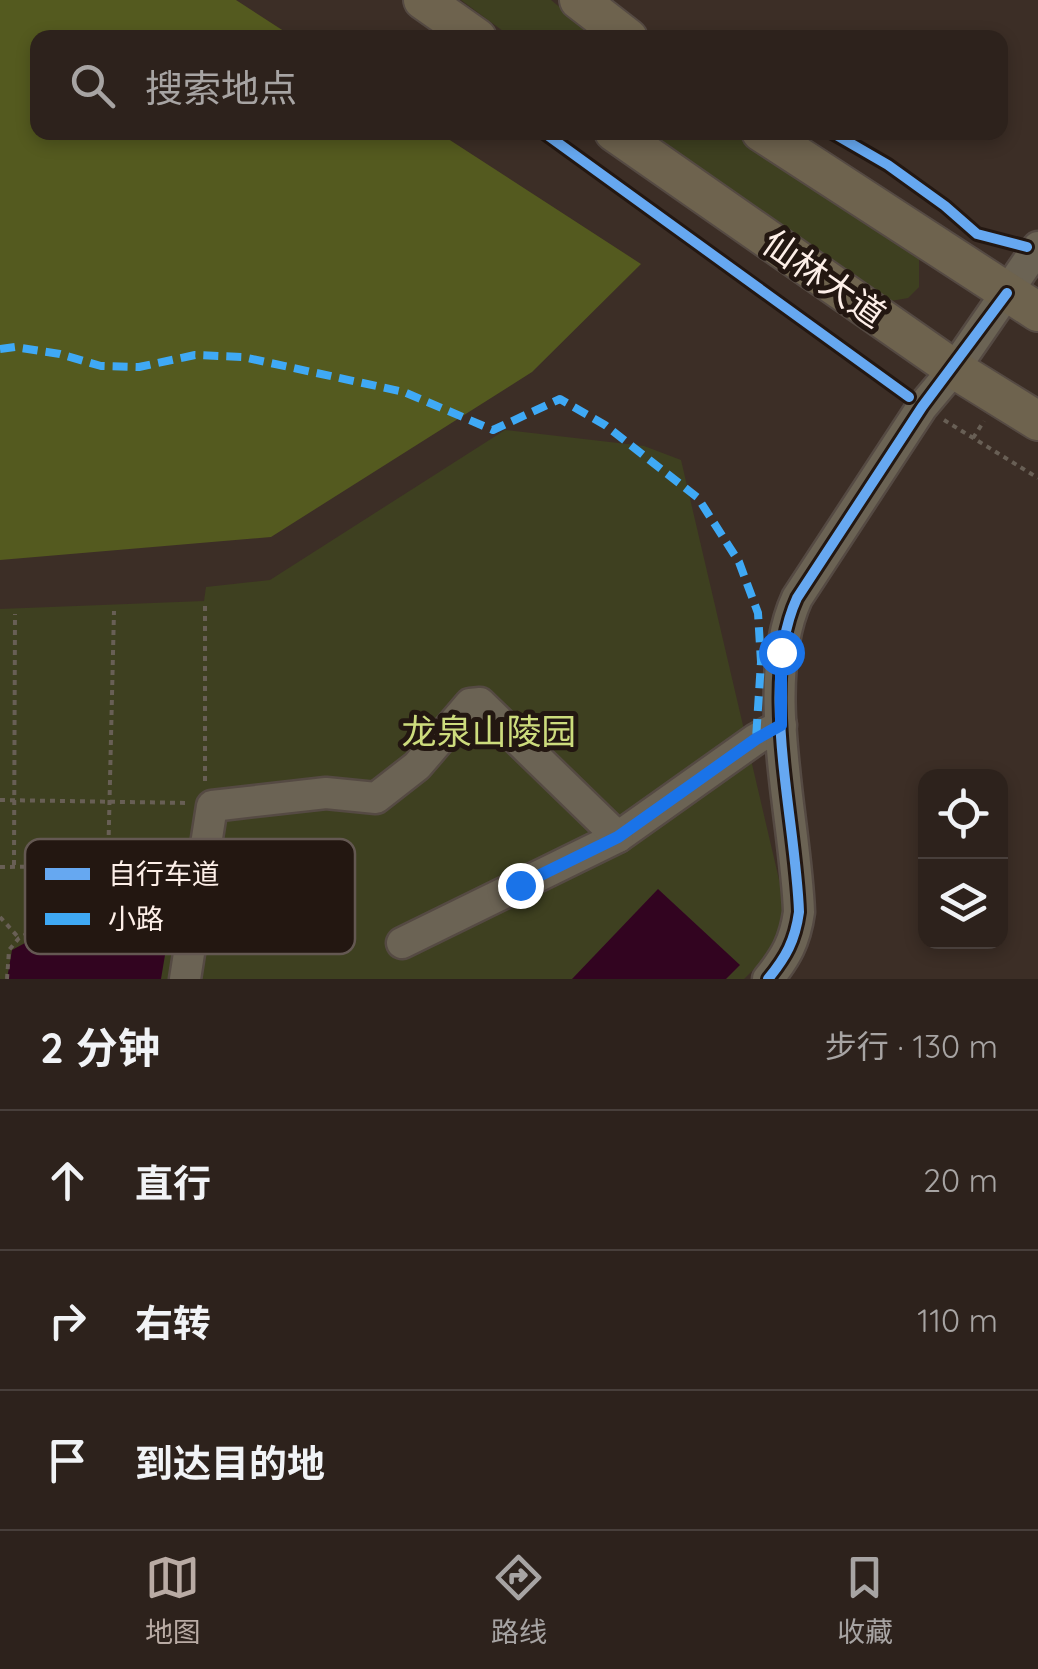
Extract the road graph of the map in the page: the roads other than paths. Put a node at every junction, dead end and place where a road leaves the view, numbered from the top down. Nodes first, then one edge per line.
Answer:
1 (423, 0) edge
2 (578, 0) edge
3 (466, 30) edge
4 (617, 30) edge
5 (626, 140) edge
6 (773, 140) edge
7 (1038, 247) edge
8 (1030, 307) edge
9 (954, 368) junction
10 (1038, 421) edge
11 (781, 725) junction
12 (618, 837) junction
13 (204, 839) edge
14 (402, 943) dead end
15 (188, 954) edge
16 (185, 979) edge
17 (768, 979) edge

1 - 3 main road
2 - 4 main road
5 - 9 main road, 仙林大道
6 - 8 main road
7 - 8 street
8 - 9 street
9 - 10 main road, 仙林大道
9 - 11 street
11 - 12 street
11 - 17 street
12 - 13 street
12 - 14 street
15 - 16 street

